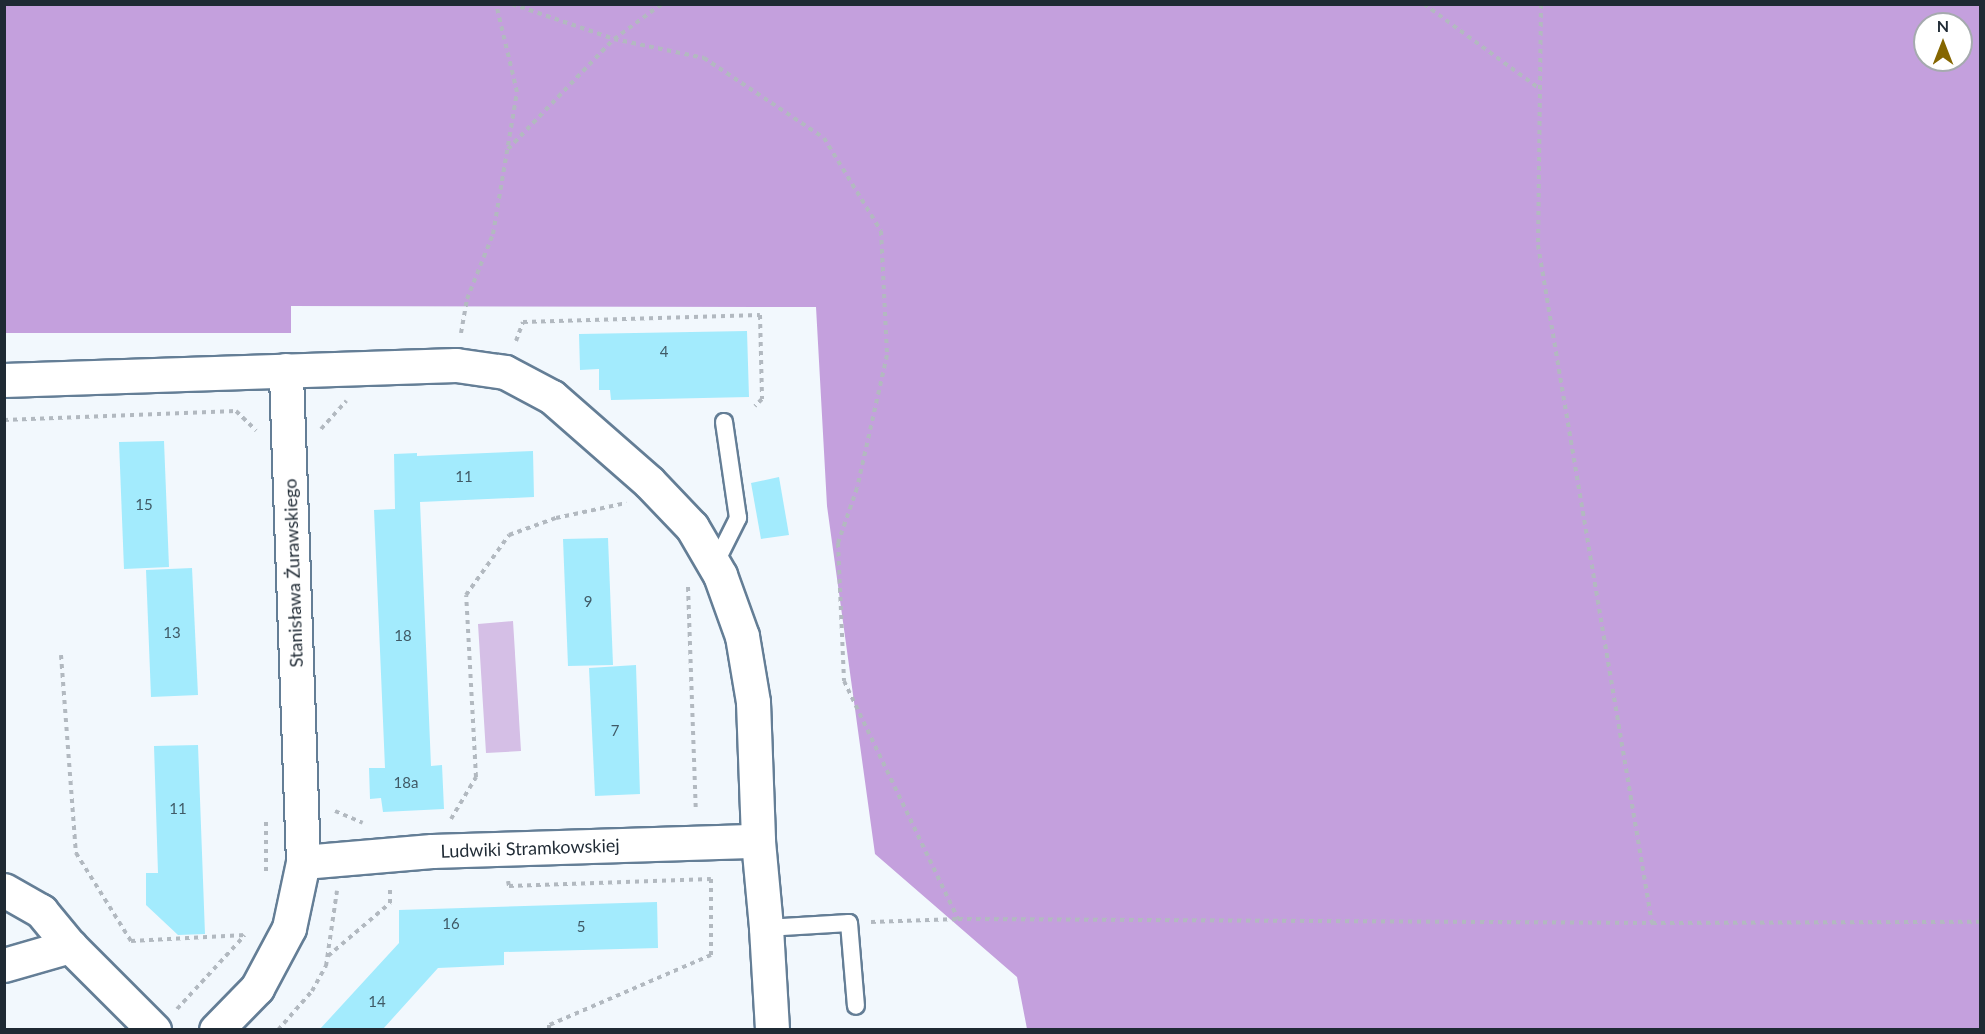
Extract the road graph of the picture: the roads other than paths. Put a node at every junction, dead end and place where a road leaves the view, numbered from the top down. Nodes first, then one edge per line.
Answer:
1 (286, 370) junction
2 (4, 380) edge
3 (723, 422) dead end
4 (701, 573) junction
5 (758, 841) junction
6 (303, 862) junction
7 (4, 890) edge
8 (766, 928) junction
9 (70, 946) junction
10 (4, 965) edge
11 (856, 1006) dead end
12 (164, 1021) edge
13 (216, 1029) edge
14 (772, 1029) edge

1 - 2 street
1 - 4 street
1 - 6 street, Stanisława Żurawskiego
3 - 4 lane
4 - 5 street
5 - 6 street, Ludwiki Stramkowskiej
5 - 8 street
6 - 13 street, Stanisława Żurawskiego
7 - 9 street
8 - 11 lane
8 - 14 street
9 - 10 street
9 - 12 street

